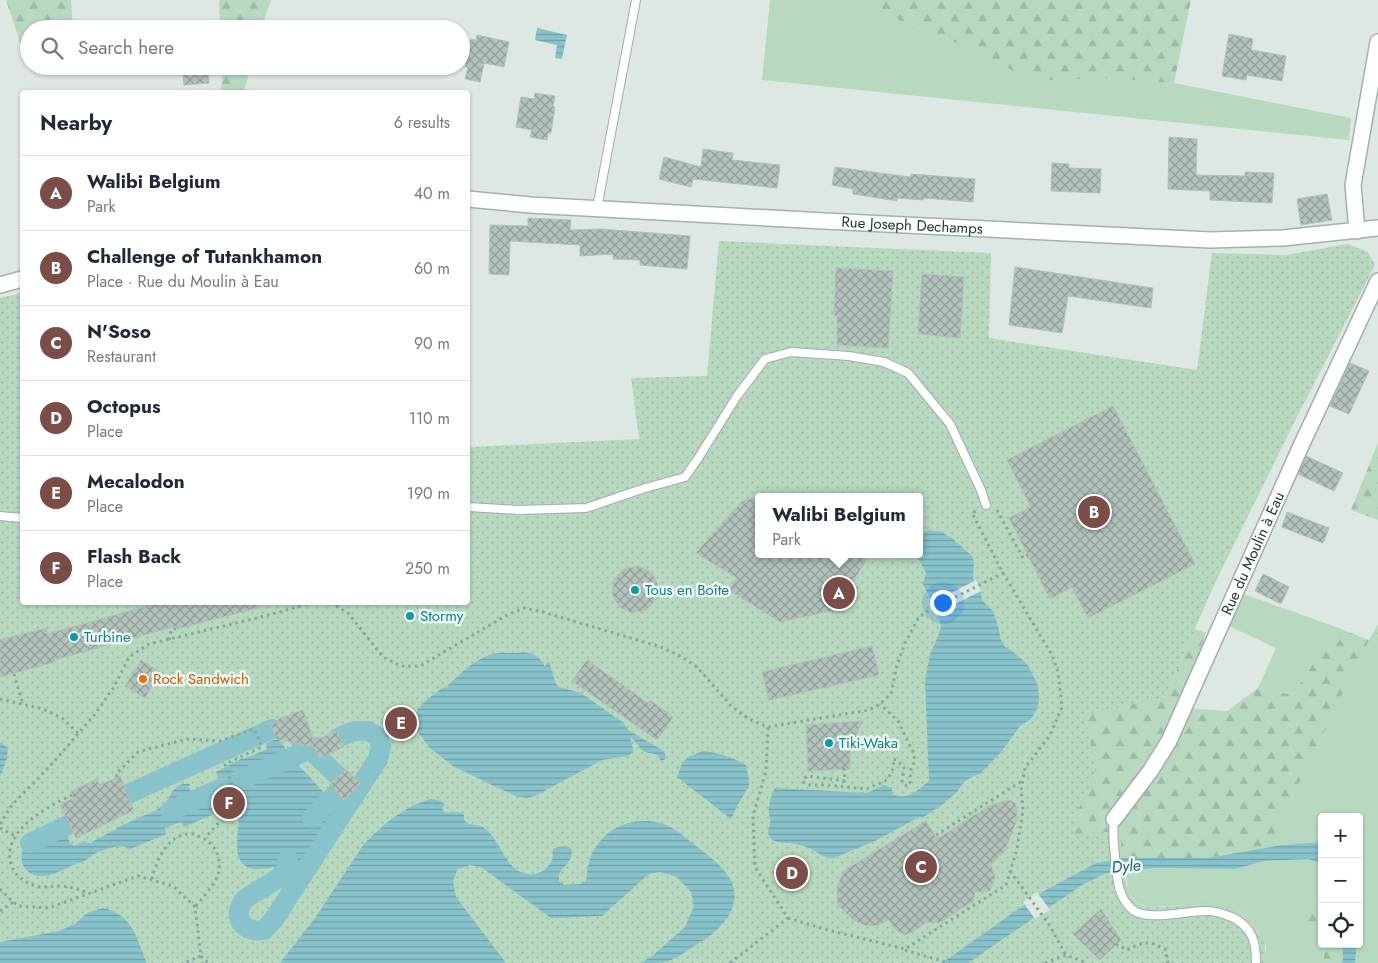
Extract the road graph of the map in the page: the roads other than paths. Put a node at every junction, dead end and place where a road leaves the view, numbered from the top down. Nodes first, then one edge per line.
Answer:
1 (636, 0) edge
2 (1378, 42) edge
3 (470, 199) edge
4 (597, 208) junction
5 (1378, 228) edge
6 (1357, 231) junction
7 (20, 280) edge
8 (1378, 281) edge
9 (0, 285) edge
10 (986, 505) road end
11 (470, 507) edge
12 (0, 516) edge
13 (20, 518) edge
14 (1114, 826) joint
15 (1256, 963) edge

1 - 4 lane
2 - 6 street
3 - 4 street, Rue Joseph Dechamps
4 - 6 street, Rue Joseph Dechamps
5 - 6 street, Rue Joseph Dechamps
7 - 9 street
8 - 14 street, Rue du Moulin à Eau
10 - 11 lane
12 - 13 lane
14 - 15 lane

